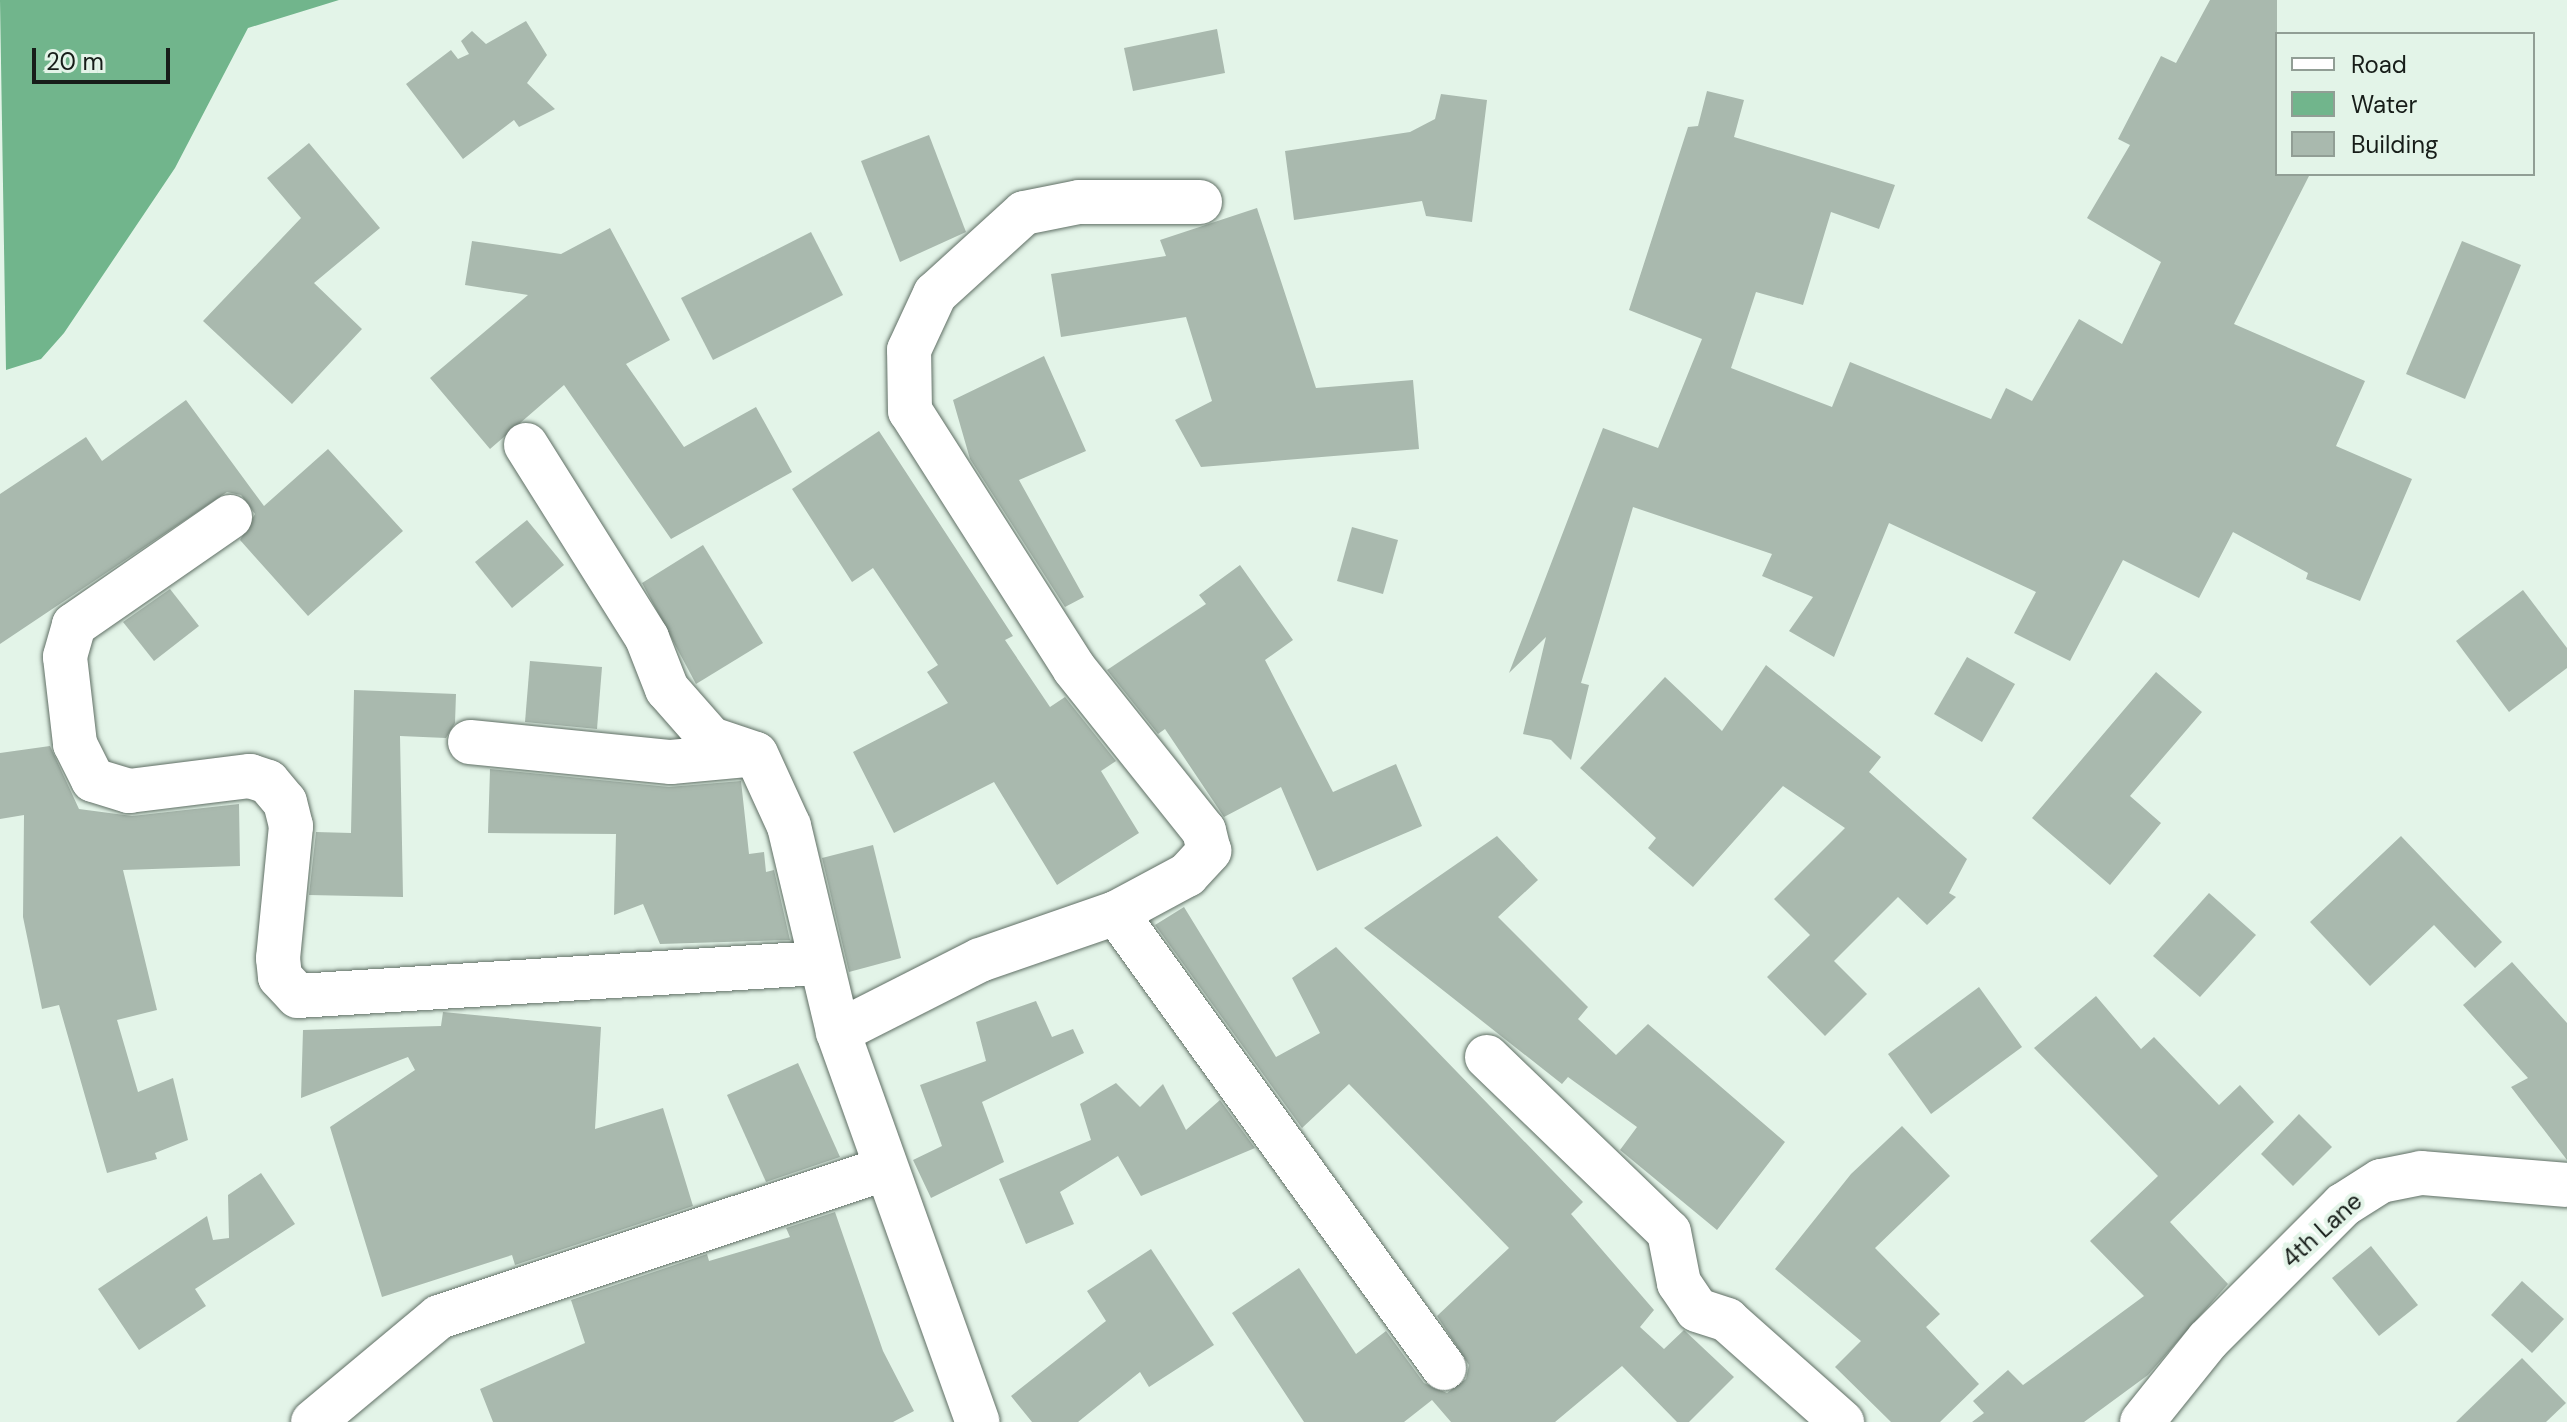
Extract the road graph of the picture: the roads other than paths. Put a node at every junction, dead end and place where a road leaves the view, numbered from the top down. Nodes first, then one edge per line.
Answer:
1 (1200, 202) dead end
2 (526, 445) dead end
3 (230, 517) dead end
4 (470, 742) dead end
5 (756, 754) junction
6 (1116, 913) junction
7 (818, 963) junction
8 (838, 1032) junction
9 (1487, 1057) dead end
10 (884, 1169) junction
11 (2567, 1185) edge
12 (1444, 1368) dead end
13 (313, 1422) edge
14 (978, 1422) edge
15 (1842, 1422) edge
16 (2142, 1422) edge

1 - 6 street
2 - 5 street
3 - 7 street
4 - 5 street
5 - 7 street
6 - 8 street
6 - 12 street
7 - 8 street
8 - 10 street
9 - 15 street
10 - 13 street
10 - 14 street
11 - 16 street, 4th Lane

